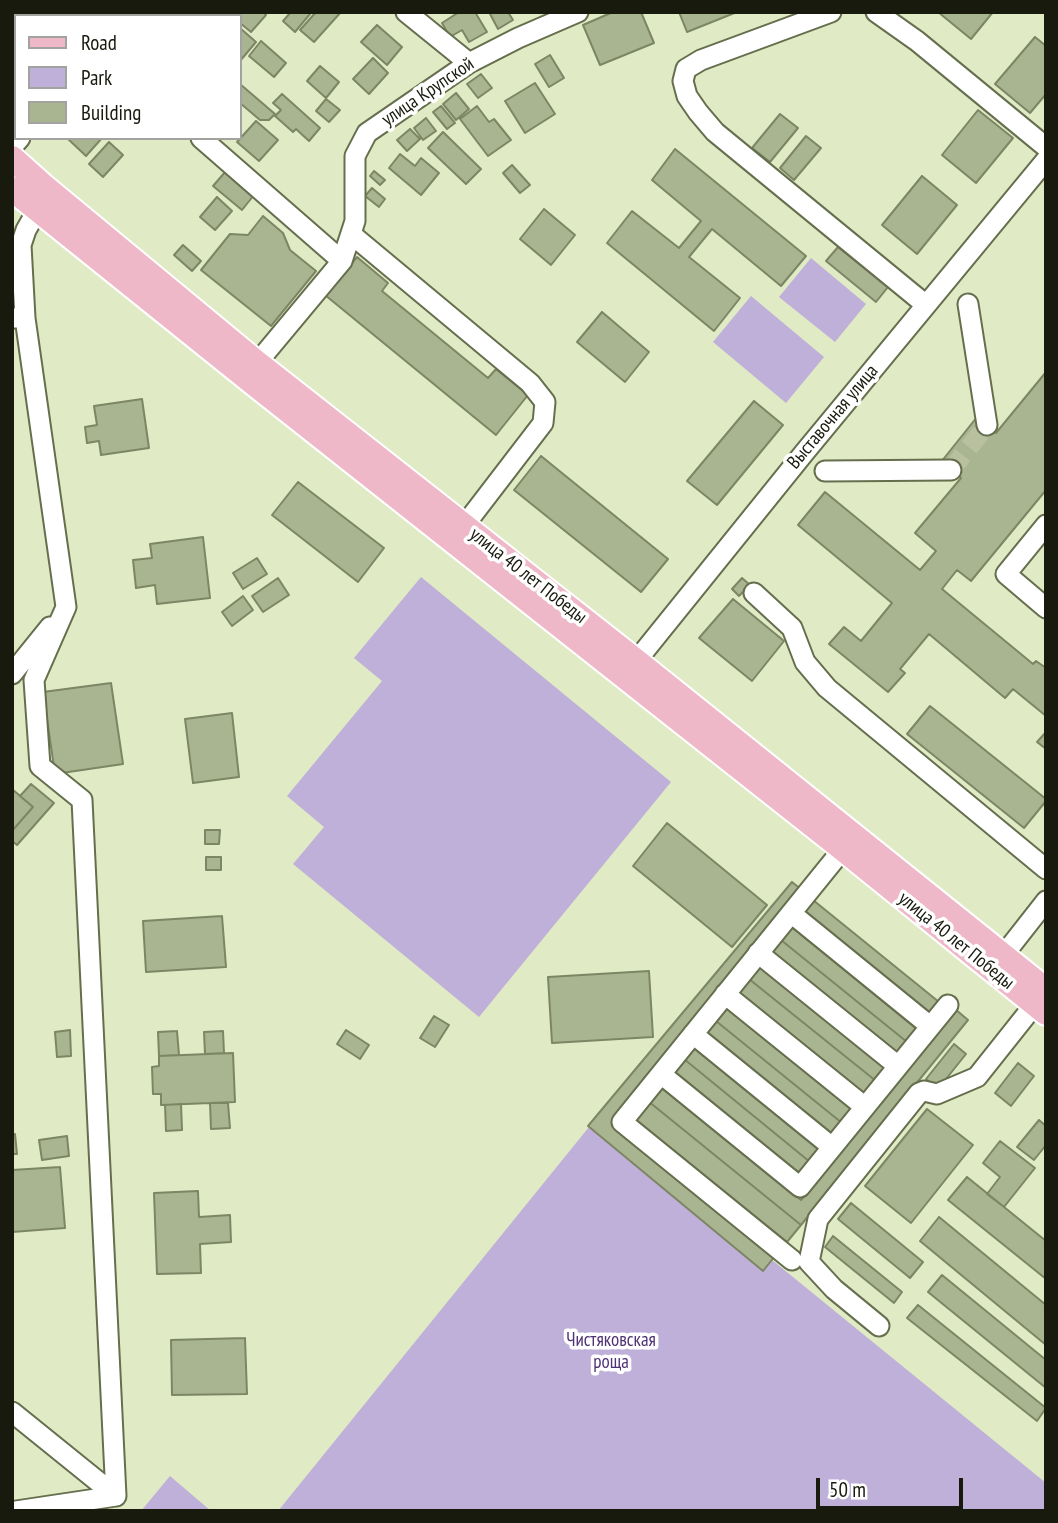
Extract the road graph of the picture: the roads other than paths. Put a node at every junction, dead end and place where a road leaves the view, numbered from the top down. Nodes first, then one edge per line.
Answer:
1 (406, 12) edge
2 (578, 12) edge
3 (831, 12) edge
4 (876, 12) edge
5 (469, 63) junction
6 (203, 140) edge
7 (1046, 147) edge
8 (12, 159) edge
9 (1046, 160) edge
10 (12, 189) edge
11 (12, 207) edge
12 (34, 216) junction
13 (63, 230) junction
14 (351, 234) junction
15 (342, 261) junction
16 (968, 304) dead end
17 (926, 305) junction
18 (19, 318) edge
19 (257, 363) junction
20 (987, 425) dead end
21 (951, 470) dead end
22 (825, 471) dead end
23 (1046, 525) edge
24 (464, 526) junction
25 (754, 593) dead end
26 (66, 607) junction
27 (1046, 608) edge
28 (630, 669) junction
29 (12, 674) edge
30 (843, 849) junction
31 (1046, 869) edge
32 (1046, 901) edge
33 (791, 913) junction
34 (758, 953) junction
35 (997, 963) junction
36 (725, 994) junction
37 (1042, 1002) edge
38 (948, 1005) dead end
39 (930, 1026) junction
40 (693, 1034) junction
41 (898, 1066) junction
42 (661, 1074) junction
43 (865, 1107) junction
44 (832, 1147) junction
45 (792, 1259) dead end
46 (879, 1326) dead end
47 (12, 1412) edge
48 (116, 1496) junction
49 (16, 1511) edge

1 - 5 street
2 - 5 street, улица Крупской
3 - 17 street
4 - 7 street
5 - 14 street, улица Крупской
6 - 15 street
8 - 19 main road, улица 40 лет Победы
9 - 17 street, Выставочная улица
10 - 13 main road, улица 40 лет Победы
11 - 12 street
12 - 13 street
12 - 18 street
13 - 28 main road, улица 40 лет Победы
14 - 15 street, улица Крупской
14 - 24 street
15 - 19 street, улица Крупской
16 - 20 street
17 - 28 street, Выставочная улица
18 - 26 street
19 - 24 main road, улица 40 лет Победы
21 - 22 street
23 - 27 street
24 - 28 main road, улица 40 лет Победы
25 - 31 street
26 - 29 street
26 - 48 street
28 - 30 main road, улица 40 лет Победы
28 - 35 main road, улица 40 лет Победы
30 - 33 street
30 - 35 main road, улица 40 лет Победы
32 - 35 street
33 - 34 street
33 - 39 street
34 - 36 street
34 - 41 street
35 - 37 main road, улица 40 лет Победы
36 - 40 street
36 - 43 street
37 - 46 street
38 - 39 street
39 - 41 street
40 - 42 street
40 - 44 street
41 - 43 street
42 - 44 street
42 - 45 street
43 - 44 street
47 - 48 street
48 - 49 street

